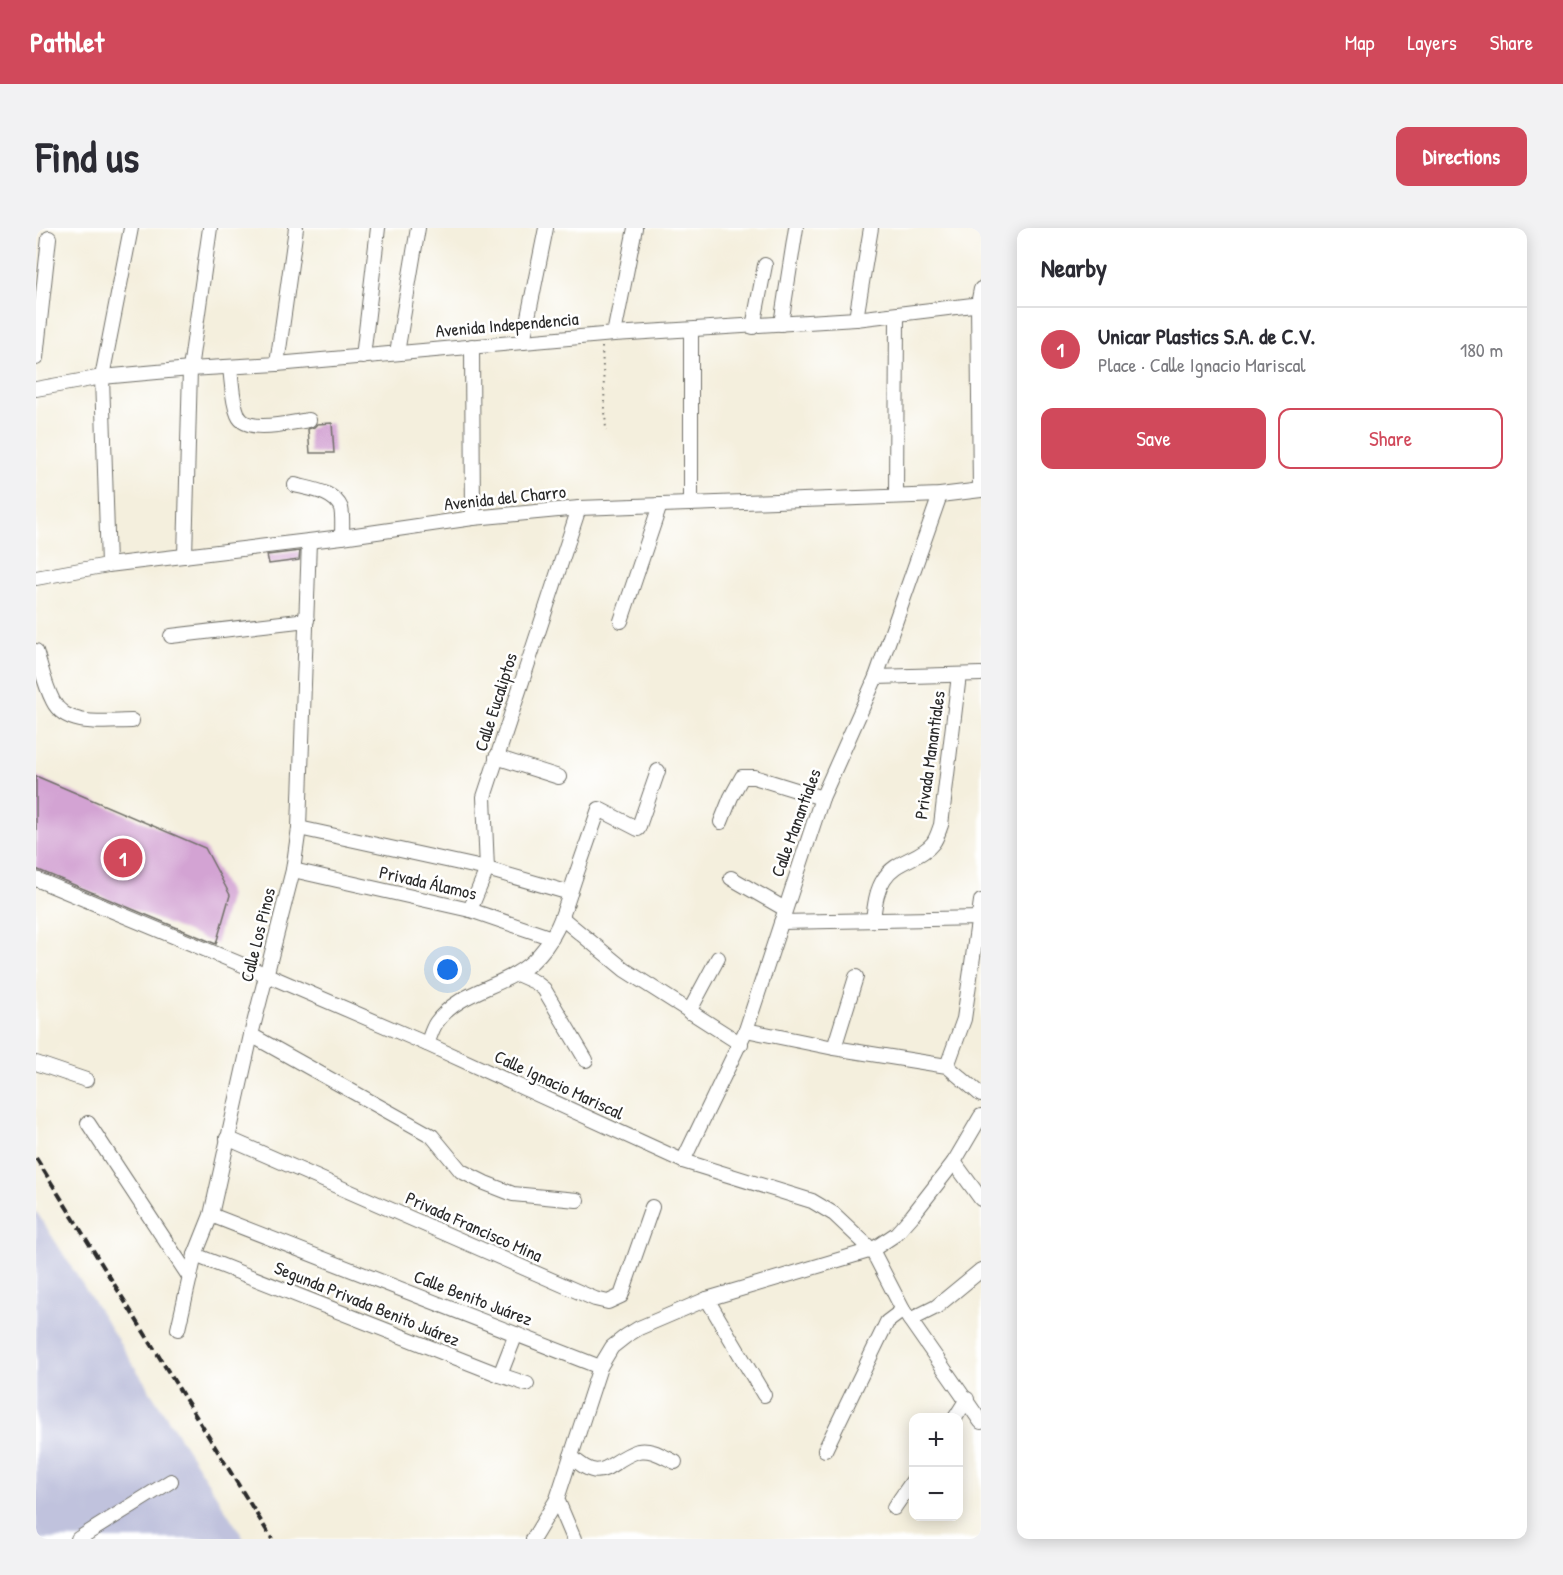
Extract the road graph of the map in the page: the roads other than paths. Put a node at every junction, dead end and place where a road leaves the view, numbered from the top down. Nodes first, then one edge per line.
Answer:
1 (131, 228) edge
2 (210, 228) edge
3 (296, 228) edge
4 (378, 228) edge
5 (418, 228) edge
6 (546, 228) edge
7 (635, 228) edge
8 (796, 228) edge
9 (872, 228) edge
10 (49, 238) dead end
11 (765, 266) dead end
12 (981, 289) edge
13 (980, 304) edge
14 (897, 315) junction
15 (856, 319) junction
16 (781, 324) junction
17 (753, 327) junction
18 (691, 331) junction
19 (608, 335) junction
20 (523, 342) junction
21 (472, 346) junction
22 (397, 352) junction
23 (363, 357) junction
24 (36, 358) edge
25 (277, 364) junction
26 (230, 368) junction
27 (190, 369) junction
28 (102, 377) junction
29 (36, 389) edge
30 (309, 420) dead end
31 (295, 485) dead end
32 (981, 490) edge
33 (940, 495) junction
34 (896, 496) junction
35 (692, 504) junction
36 (660, 505) junction
37 (579, 508) junction
38 (473, 518) junction
39 (342, 537) junction
40 (309, 541) junction
41 (185, 556) junction
42 (108, 565) junction
43 (36, 578) edge
44 (307, 621) junction
45 (621, 621) dead end
46 (171, 636) dead end
47 (36, 651) edge
48 (981, 674) edge
49 (959, 675) junction
50 (876, 677) junction
51 (132, 721) dead end
52 (496, 757) junction
53 (658, 771) dead end
54 (559, 777) dead end
55 (822, 798) junction
56 (721, 822) dead end
57 (299, 828) junction
58 (487, 869) junction
59 (293, 870) junction
60 (731, 878) dead end
61 (36, 879) edge
62 (570, 893) junction
63 (981, 901) edge
64 (470, 910) junction
65 (783, 915) junction
66 (980, 918) edge
67 (562, 919) junction
68 (873, 920) junction
69 (552, 938) junction
70 (718, 958) dead end
71 (517, 974) junction
72 (267, 975) junction
73 (856, 977) dead end
74 (690, 1012) junction
75 (747, 1030) junction
76 (251, 1035) junction
77 (427, 1044) junction
78 (741, 1044) junction
79 (834, 1048) junction
80 (586, 1060) dead end
81 (36, 1063) edge
82 (947, 1066) junction
83 (86, 1080) dead end
84 (981, 1095) edge
85 (981, 1116) edge
86 (88, 1123) dead end
87 (227, 1138) junction
88 (683, 1161) junction
89 (954, 1162) junction
90 (981, 1199) edge
91 (577, 1200) dead end
92 (652, 1207) dead end
93 (211, 1215) junction
94 (872, 1250) junction
95 (195, 1255) junction
96 (981, 1270) edge
97 (190, 1278) junction
98 (707, 1299) junction
99 (907, 1315) junction
100 (178, 1329) dead end
101 (516, 1334) junction
102 (600, 1366) junction
103 (500, 1375) junction
104 (527, 1383) dead end
105 (764, 1395) dead end
106 (967, 1400) junction
107 (958, 1413) edge
108 (981, 1422) edge
109 (825, 1450) dead end
110 (571, 1456) junction
111 (675, 1461) dead end
112 (171, 1481) dead end
113 (909, 1486) edge
114 (557, 1499) junction
115 (894, 1508) dead end
116 (78, 1539) edge
117 (532, 1539) edge
118 (574, 1539) edge

1 - 28 street
2 - 27 street
3 - 25 street
4 - 23 street
5 - 22 street
6 - 20 street
7 - 19 street
8 - 16 street
9 - 15 street
10 - 24 street
11 - 17 street
12 - 13 street
13 - 14 street, Avenida Independencia
13 - 32 street
14 - 15 street, Avenida Independencia
14 - 34 street
15 - 16 street, Avenida Independencia
16 - 17 street, Avenida Independencia
17 - 18 street, Avenida Independencia
18 - 19 street, Avenida Independencia
18 - 35 street
19 - 20 street, Avenida Independencia
20 - 21 street, Avenida Independencia
21 - 22 street, Avenida Independencia
21 - 38 street
22 - 23 street, Avenida Independencia
23 - 25 street, Avenida Independencia
25 - 26 street, Avenida Independencia
26 - 27 street, Avenida Independencia
26 - 30 street
27 - 28 street, Avenida Independencia
27 - 41 street
28 - 29 street, Avenida Independencia
28 - 42 street
31 - 39 street
32 - 33 street, Avenida del Charro
33 - 34 street, Avenida del Charro
33 - 50 street, Calle Manantiales
34 - 35 street, Avenida del Charro
35 - 36 street, Avenida del Charro
36 - 37 street, Avenida del Charro
36 - 45 street
37 - 38 street, Avenida del Charro
37 - 52 street, Calle Eucaliptos
38 - 39 street, Avenida del Charro
39 - 40 street, Avenida del Charro
40 - 41 street, Avenida del Charro
40 - 44 street, Calle Los Pinos
41 - 42 street, Avenida del Charro
42 - 43 street, Avenida del Charro
44 - 46 street
44 - 57 street, Calle Los Pinos
47 - 51 street
48 - 49 street
49 - 50 street
49 - 68 street, Privada Manantiales
50 - 55 street, Calle Manantiales
52 - 54 street
52 - 58 street, Calle Eucaliptos
53 - 62 street
55 - 56 street
55 - 65 street, Calle Manantiales
57 - 58 street
57 - 59 street, Calle Los Pinos
58 - 62 street
58 - 64 street, Calle Eucaliptos
59 - 64 street, Privada Álamos
59 - 72 street, Calle Los Pinos
60 - 65 street
61 - 72 street, Calle Ignacio Mariscal
62 - 67 street
63 - 66 street
64 - 69 street, Privada Álamos
65 - 68 street
65 - 75 street, Calle Manantiales
66 - 68 street
66 - 82 street
67 - 69 street
67 - 74 street
69 - 71 street
70 - 74 street
71 - 77 street
71 - 80 street
72 - 76 street, Calle Los Pinos
72 - 77 street, Calle Ignacio Mariscal
73 - 79 street
74 - 78 street
75 - 78 street, Calle Manantiales
75 - 79 street
76 - 87 street, Calle Los Pinos
76 - 91 street
77 - 88 street, Calle Ignacio Mariscal
78 - 88 street, Calle Manantiales
79 - 82 street
81 - 83 street
82 - 84 street
85 - 89 street
86 - 97 street
87 - 92 street, Privada Francisco Mina
87 - 93 street, Calle Los Pinos
88 - 94 street, Calle Ignacio Mariscal
89 - 90 street
89 - 94 street
93 - 95 street, Calle Los Pinos
93 - 101 street, Calle Benito Juárez
94 - 98 street
94 - 99 street, Calle Ignacio Mariscal
95 - 97 street, Calle Los Pinos
95 - 103 street, Segunda Privada Benito Juárez
96 - 99 street
97 - 100 street, Calle Los Pinos
98 - 102 street
98 - 105 street
99 - 106 street, Calle Ignacio Mariscal
99 - 109 street
101 - 102 street, Calle Benito Juárez
101 - 103 street
102 - 110 street
103 - 104 street, Segunda Privada Benito Juárez
106 - 107 street
106 - 108 street, Calle Ignacio Mariscal
110 - 111 street
110 - 114 street
112 - 116 street
113 - 115 street
114 - 117 street
114 - 118 street

